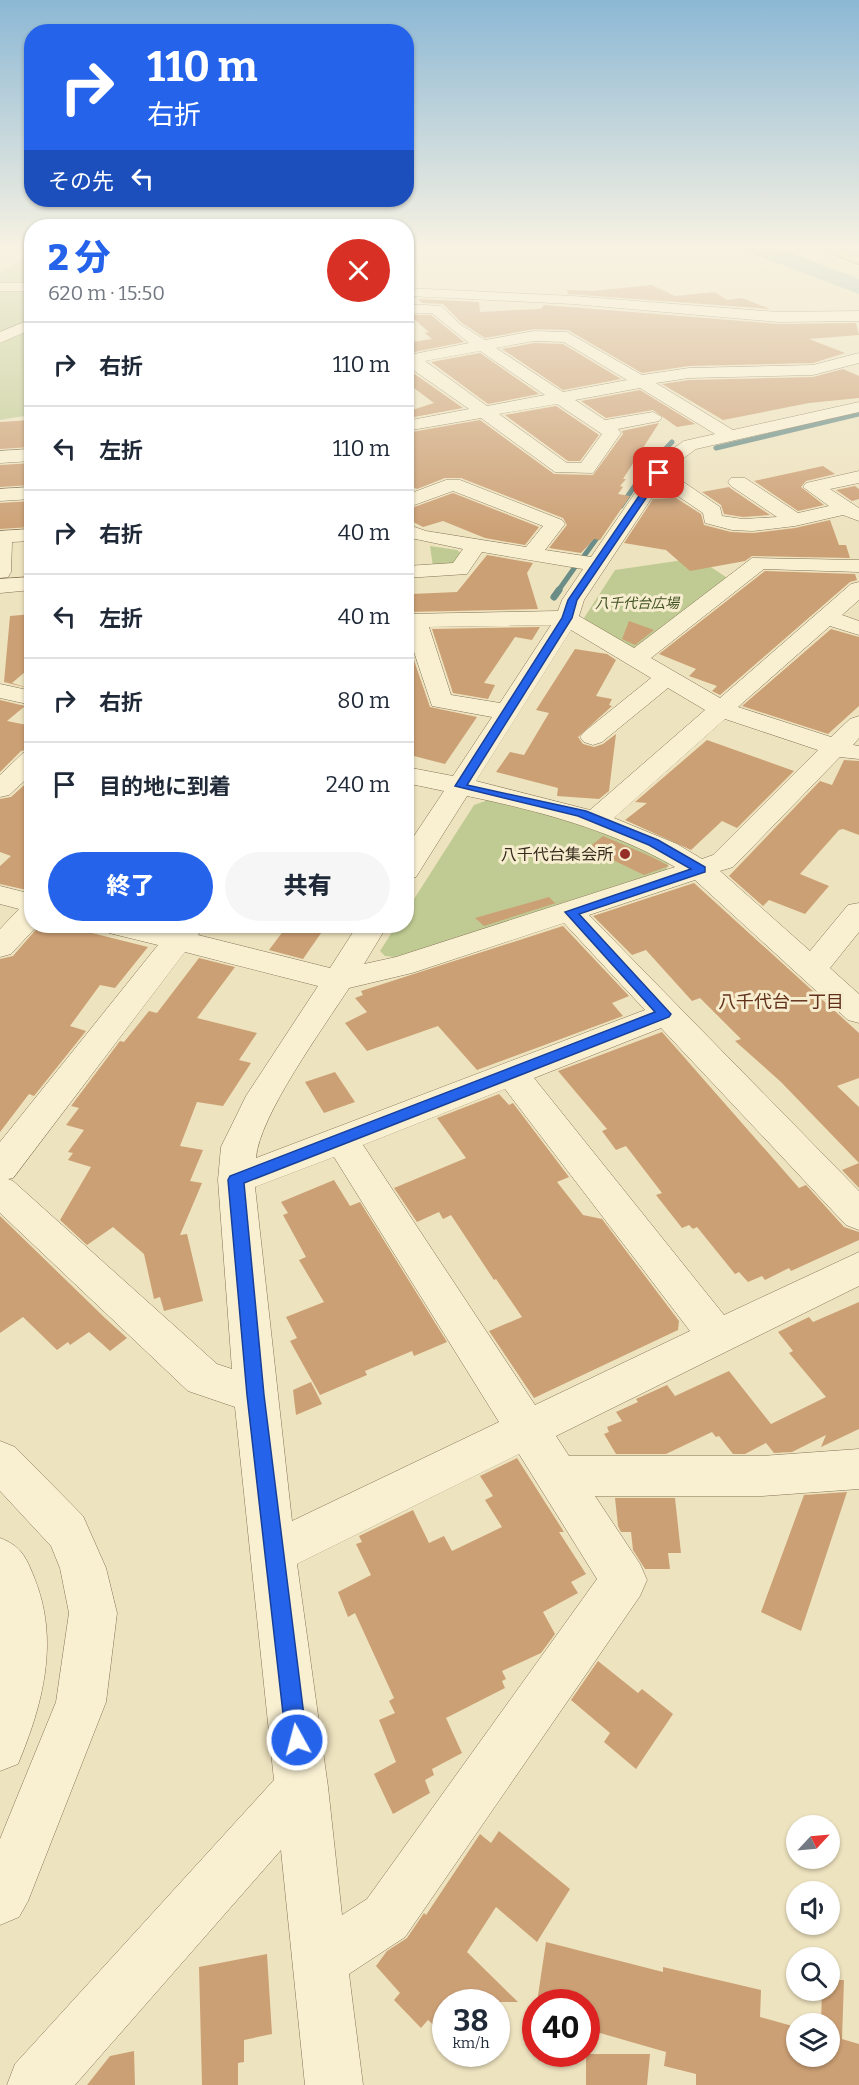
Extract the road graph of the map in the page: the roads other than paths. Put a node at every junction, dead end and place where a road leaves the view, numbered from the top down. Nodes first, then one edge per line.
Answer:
1 (476, 341) edge
2 (507, 341) edge
3 (572, 341) edge
4 (483, 346) junction
5 (414, 357) edge
6 (859, 358) edge
7 (414, 362) edge
8 (640, 382) junction
9 (560, 398) junction
10 (859, 408) edge
11 (485, 412) junction
12 (652, 417) dead end
13 (414, 424) edge
14 (602, 426) junction
15 (731, 436) junction
16 (24, 456) edge
17 (0, 457) edge
18 (859, 477) edge
19 (738, 482) dead end
20 (651, 483) junction
21 (24, 494) edge
22 (0, 495) edge
23 (414, 499) edge
24 (853, 512) edge
25 (795, 520) junction
26 (414, 534) edge
27 (24, 536) edge
28 (1, 537) edge
29 (477, 545) junction
30 (531, 554) junction
31 (598, 565) junction
32 (859, 566) edge
33 (0, 572) edge
34 (414, 572) edge
35 (24, 584) edge
36 (0, 586) edge
37 (859, 589) edge
38 (567, 618) junction
39 (826, 618) junction
40 (414, 621) edge
41 (859, 628) edge
42 (414, 629) edge
43 (635, 659) junction
44 (667, 677) junction
45 (0, 691) edge
46 (24, 696) edge
47 (722, 710) junction
48 (508, 712) junction
49 (859, 724) edge
50 (593, 737) dead end
51 (848, 751) edge
52 (24, 766) edge
53 (414, 777) edge
54 (461, 786) junction
55 (0, 789) edge
56 (596, 819) junction
57 (414, 859) edge
58 (700, 870) junction
59 (0, 895) edge
60 (24, 901) edge
61 (571, 912) junction
62 (859, 912) edge
63 (24, 922) edge
64 (183, 933) edge
65 (367, 933) edge
66 (0, 947) edge
67 (812, 969) junction
68 (337, 980) junction
69 (859, 1012) edge
70 (664, 1014) junction
71 (512, 1074) junction
72 (341, 1139) junction
73 (0, 1168) edge
74 (236, 1180) junction
75 (0, 1191) edge
76 (859, 1215) edge
77 (859, 1268) edge
78 (719, 1338) junction
79 (255, 1395) junction
80 (528, 1431) junction
81 (0, 1461) edge
82 (859, 1469) edge
83 (556, 1476) junction
84 (275, 1552) junction
85 (0, 1560) edge
86 (0, 1746) edge
87 (302, 1787) junction
88 (0, 1898) edge
89 (319, 1961) junction
90 (36, 2085) edge
91 (334, 2085) edge

1 - 4 street
2 - 4 street
3 - 8 street
4 - 5 street
4 - 9 street
6 - 8 street
7 - 11 street
8 - 9 street
8 - 15 street
9 - 11 street
9 - 14 street
10 - 15 street
11 - 13 street
11 - 14 street
12 - 14 street
15 - 20 street
16 - 17 street
18 - 24 street
19 - 25 street
20 - 25 street
20 - 31 street
21 - 22 street
23 - 30 street
24 - 25 street
26 - 29 street
27 - 28 street
28 - 33 street
29 - 30 street
29 - 34 street
30 - 31 street
31 - 38 street
32 - 43 street
35 - 36 street
37 - 39 street
38 - 40 street
38 - 43 street
38 - 48 street
39 - 41 street
39 - 47 street
42 - 48 street
43 - 44 street
44 - 47 street
44 - 50 street
45 - 46 street
47 - 51 street
47 - 56 street
48 - 54 street
49 - 51 street
51 - 58 street
52 - 55 street
53 - 54 street
54 - 56 street
54 - 57 street
56 - 58 street
58 - 61 street
58 - 67 street
59 - 60 street
61 - 68 street
61 - 70 street
62 - 67 street
63 - 66 street
64 - 68 street
64 - 73 street
65 - 68 street
67 - 69 street
68 - 74 street
70 - 71 street
70 - 76 street
71 - 72 street
71 - 78 street
72 - 74 street
72 - 80 street
74 - 79 street
75 - 79 street
77 - 78 street
78 - 80 street
79 - 84 street
80 - 83 street
80 - 84 street
81 - 88 street
82 - 83 street
83 - 89 street
84 - 87 street
85 - 86 street
87 - 89 street
87 - 90 street
89 - 91 street

